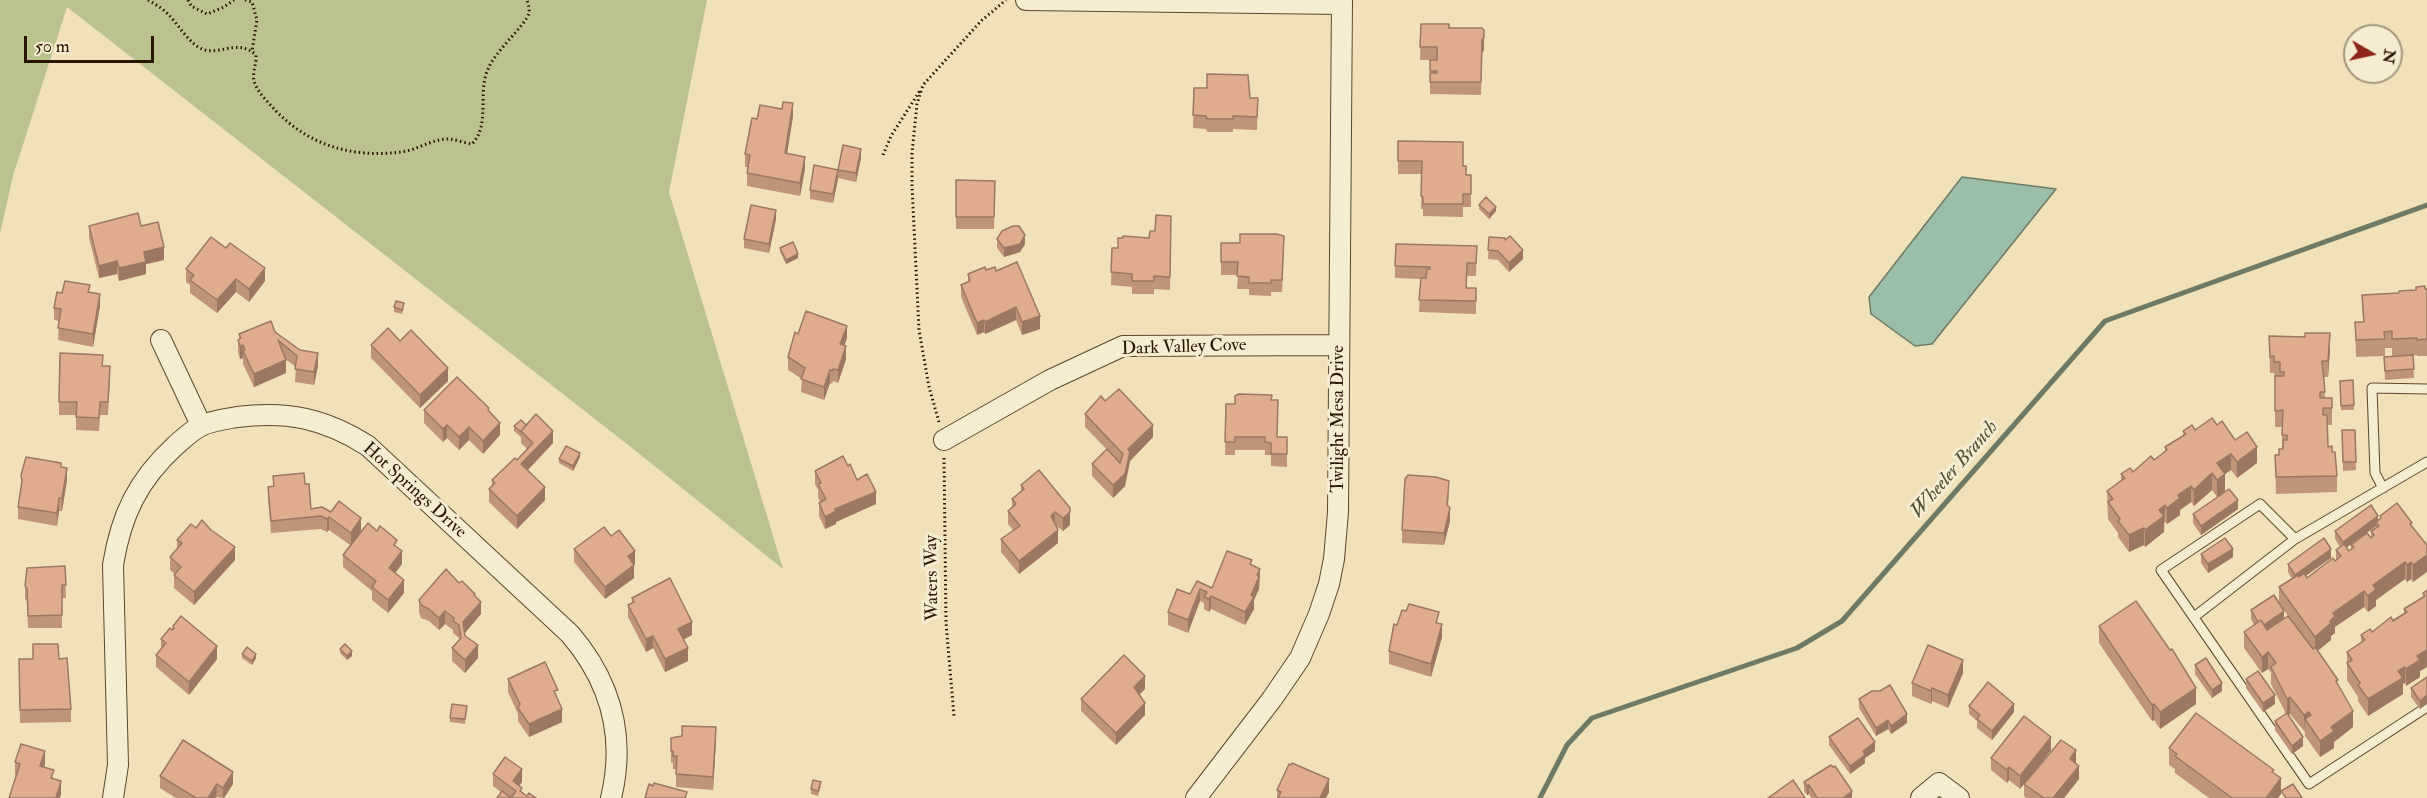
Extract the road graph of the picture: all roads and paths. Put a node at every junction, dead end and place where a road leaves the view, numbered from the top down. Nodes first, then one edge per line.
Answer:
1 (148, 0) edge
2 (188, 0) edge
3 (234, 0) edge
4 (245, 0) edge
5 (526, 0) edge
6 (1006, 0) edge
7 (1026, 0) edge
8 (252, 1) edge
9 (1342, 2) edge
10 (252, 51) junction
11 (923, 85) junction
12 (883, 155) dead end
13 (161, 339) dead end
14 (1339, 345) junction
15 (2427, 389) edge
16 (201, 425) junction
17 (944, 440) junction
18 (2427, 462) edge
19 (2383, 488) junction
20 (2295, 539) junction
21 (2194, 617) junction
22 (2427, 707) edge
23 (954, 716) dead end
24 (113, 798) edge
25 (611, 798) edge
26 (1196, 798) edge
27 (1921, 798) edge
28 (1959, 798) edge

1 - 10 path
2 - 3 path
4 - 8 path
5 - 10 path
6 - 11 path
7 - 9 street
8 - 10 path
9 - 14 street, Twilight Mesa Drive
11 - 12 path
11 - 17 path, Waters Way
13 - 16 street
14 - 17 street, Dark Valley Cove
14 - 26 street, Twilight Mesa Drive
15 - 19 lane
16 - 24 street, Hot Springs Drive
16 - 25 street, Hot Springs Drive
17 - 23 path, Waters Way
18 - 19 lane
19 - 20 lane
20 - 21 lane
20 - 21 lane
21 - 22 lane
27 - 28 street

